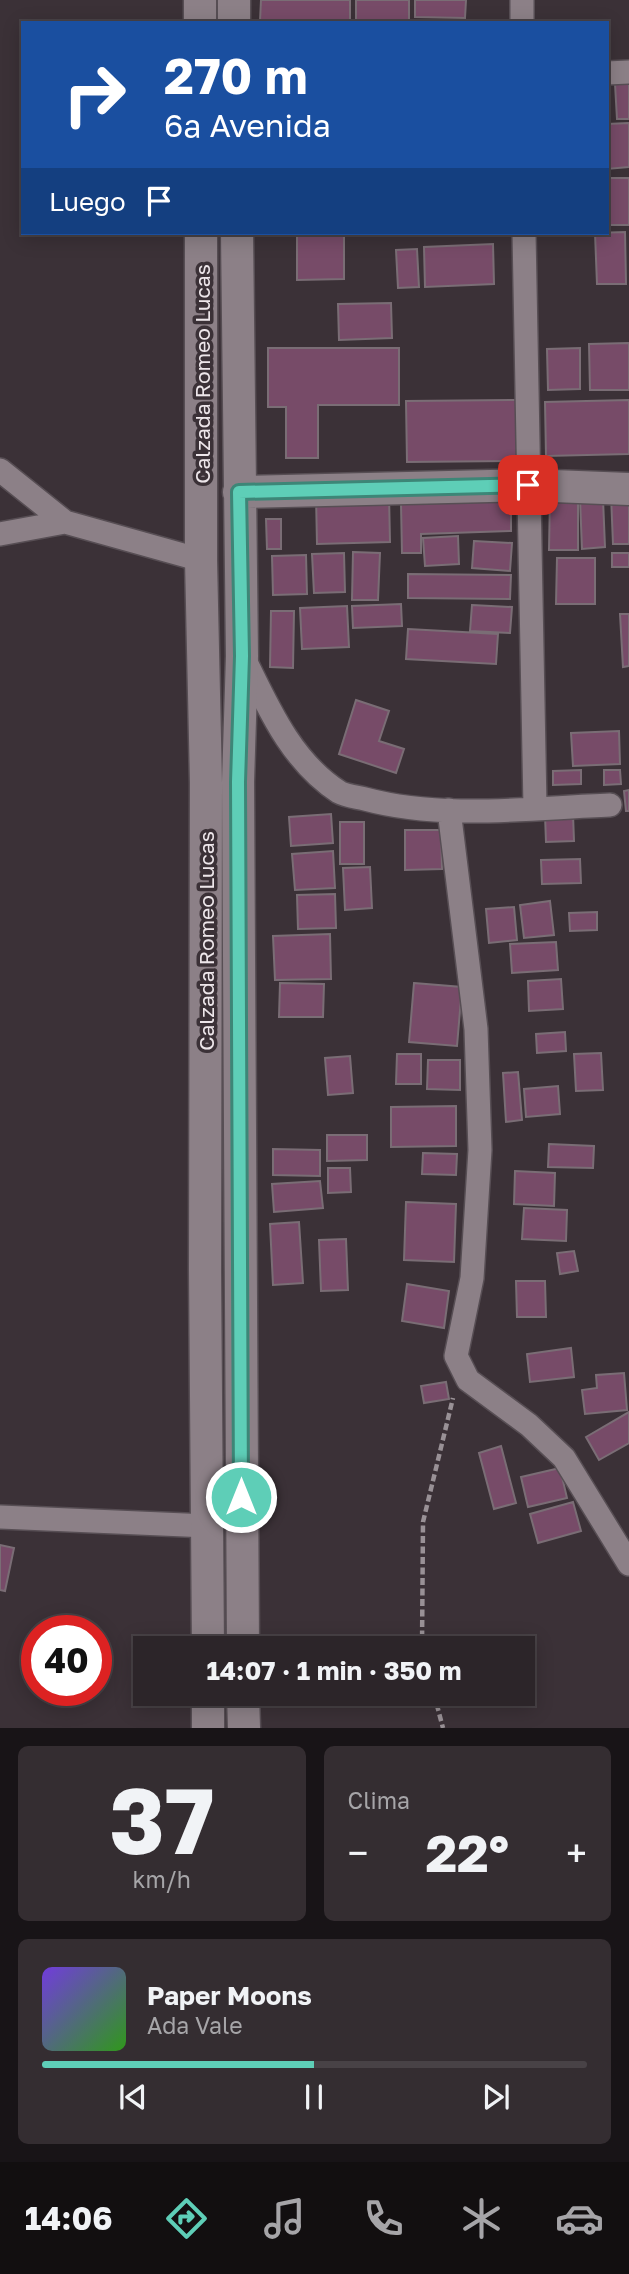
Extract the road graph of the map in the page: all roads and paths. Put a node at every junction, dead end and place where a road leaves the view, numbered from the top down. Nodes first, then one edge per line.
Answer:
1 (200, 0) edge
2 (234, 0) edge
3 (522, 0) edge
4 (200, 21) edge
5 (234, 21) edge
6 (522, 21) edge
7 (629, 72) edge
8 (609, 73) edge
9 (201, 235) edge
10 (237, 235) edge
11 (524, 235) edge
12 (0, 470) edge
13 (528, 485) junction
14 (629, 489) edge
15 (239, 492) junction
16 (65, 522) junction
17 (0, 534) edge
18 (201, 560) junction
19 (242, 656) junction
20 (611, 805) dead end
21 (535, 807) junction
22 (449, 810) junction
23 (460, 1368) junction
24 (0, 1517) edge
25 (208, 1526) junction
26 (629, 1564) edge
27 (208, 1636) edge
28 (243, 1636) edge
29 (422, 1636) edge
30 (208, 1706) edge
31 (243, 1706) edge
32 (437, 1706) edge
33 (208, 1728) edge
34 (244, 1728) edge
35 (443, 1728) edge

1 - 4 street
2 - 5 street
3 - 6 street
7 - 8 street
9 - 18 street, Calzada Romeo Lucas
10 - 15 street, Calzada Romeo Lucas
11 - 13 street
12 - 16 street
13 - 14 street
13 - 15 street
13 - 21 street
15 - 19 street, Calzada Romeo Lucas
16 - 17 street
16 - 18 street
18 - 25 street, Calzada Romeo Lucas
19 - 22 street
19 - 28 street, Calzada Romeo Lucas
20 - 21 street
21 - 22 street
22 - 23 street
23 - 26 street
23 - 29 path
24 - 25 street
25 - 27 street, Calzada Romeo Lucas
30 - 33 street
31 - 34 street
32 - 35 path

